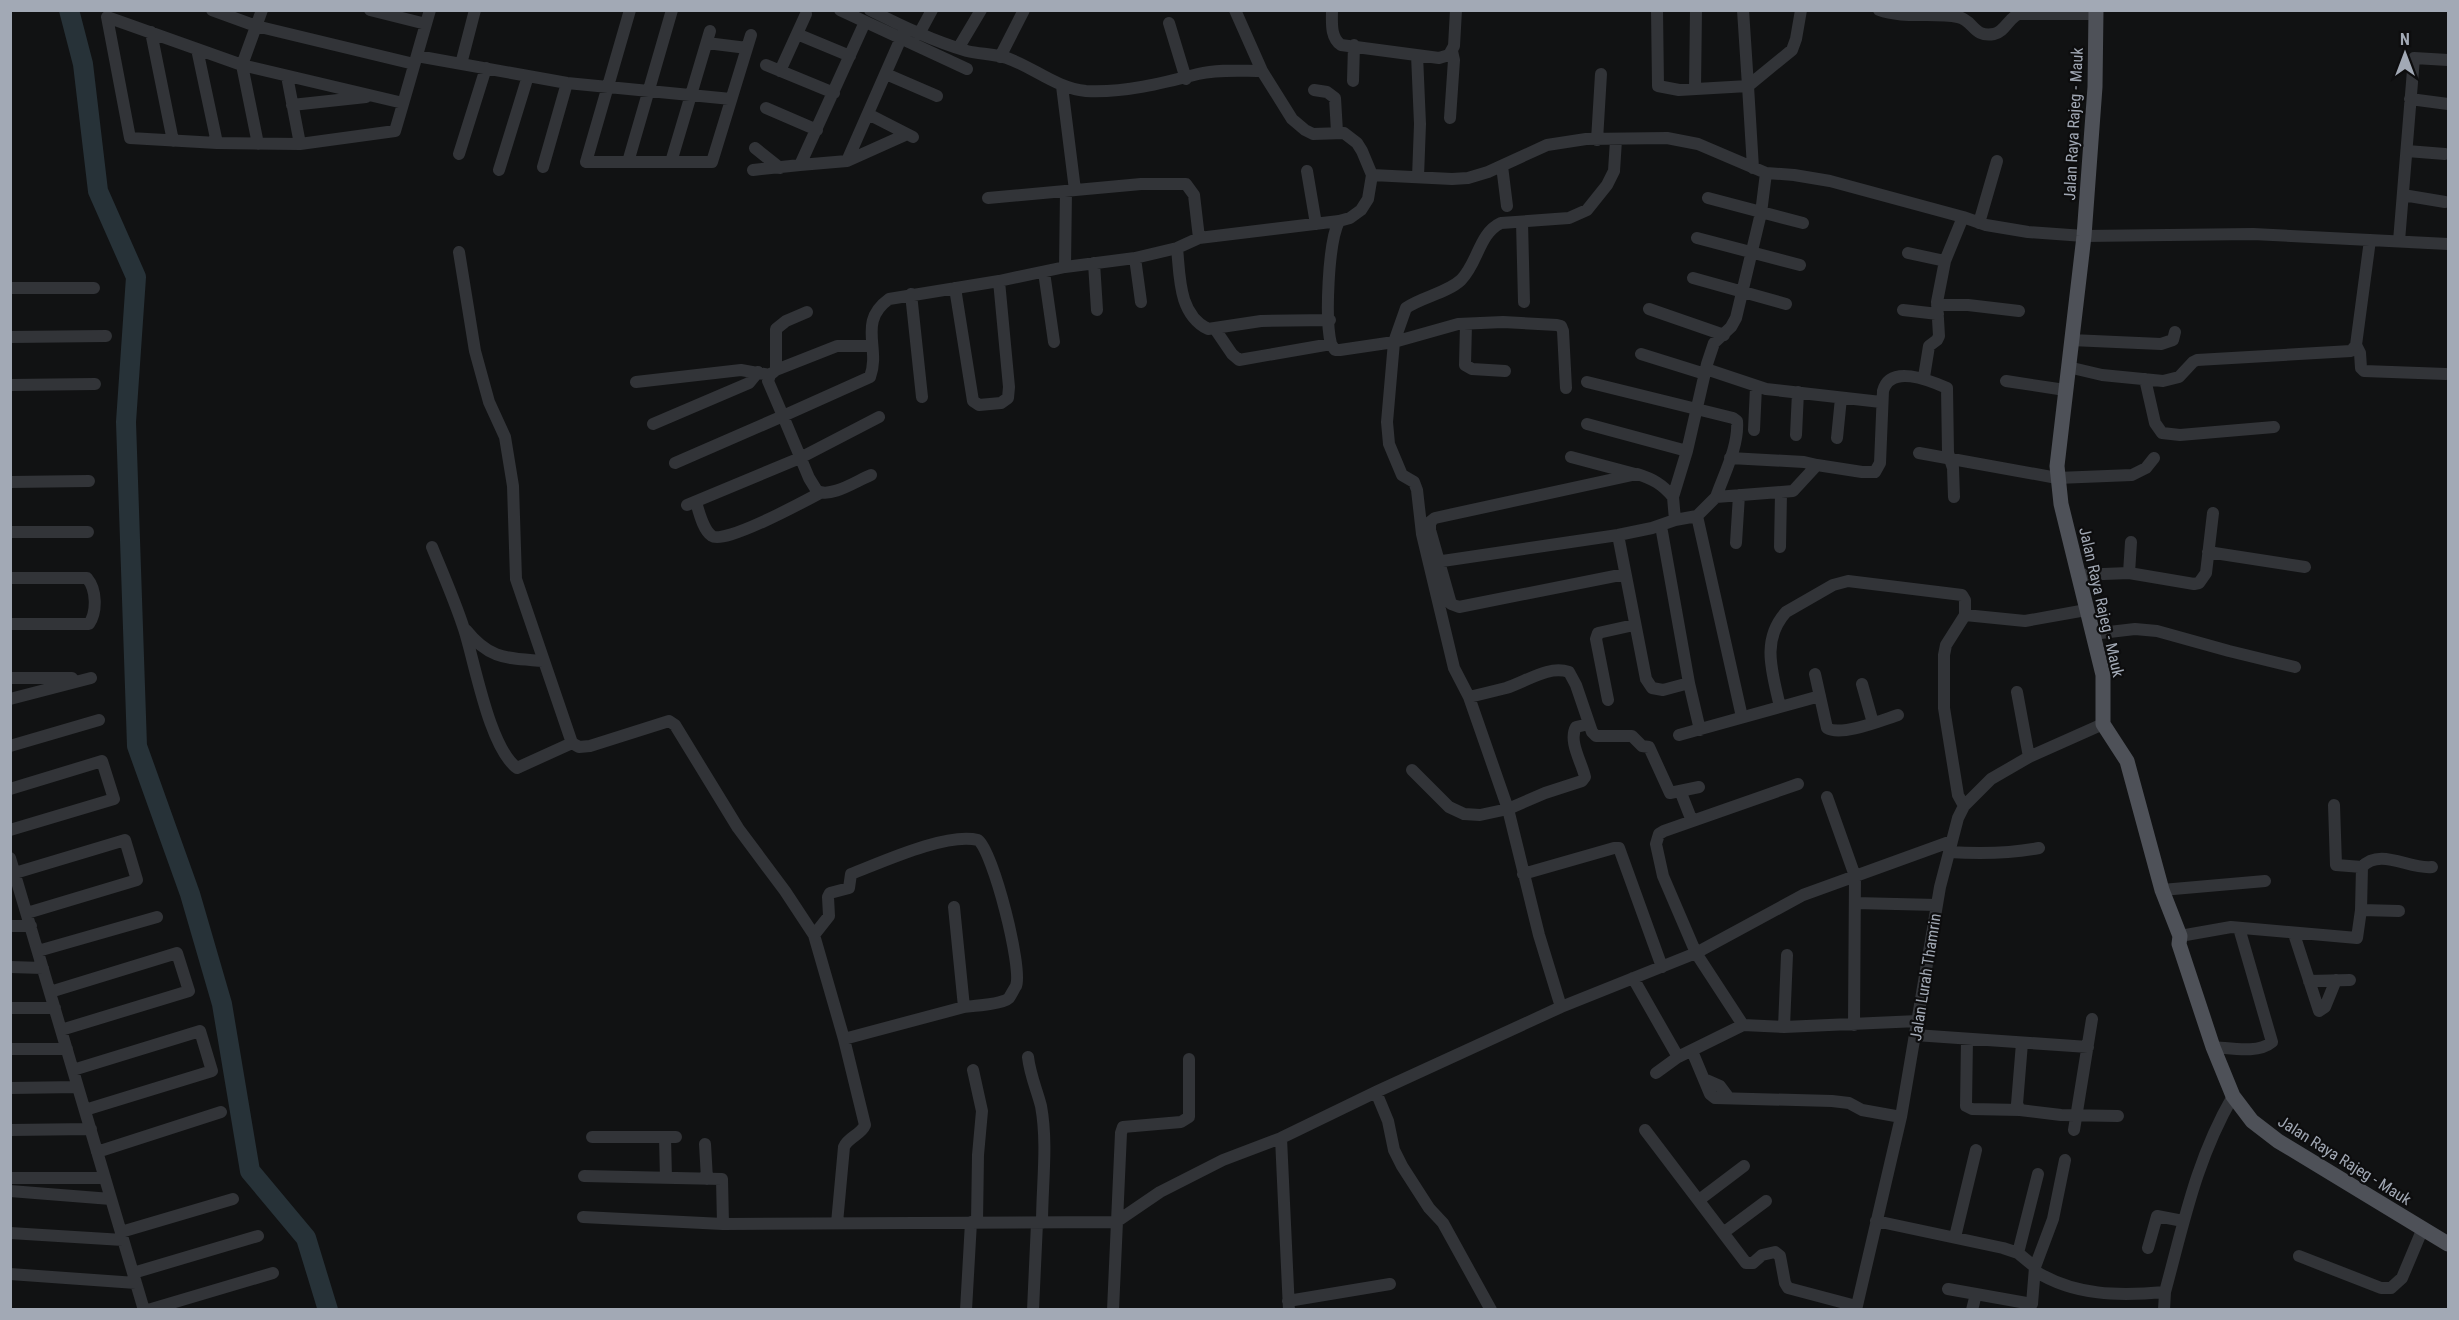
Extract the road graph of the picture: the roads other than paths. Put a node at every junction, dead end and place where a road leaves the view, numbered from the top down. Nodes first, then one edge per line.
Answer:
1 (213, 10) edge
2 (262, 10) edge
3 (370, 10) edge
4 (430, 10) edge
5 (475, 10) edge
6 (630, 10) edge
7 (672, 10) edge
8 (840, 10) edge
9 (932, 10) edge
10 (981, 10) edge
11 (1024, 10) edge
12 (1235, 10) edge
13 (1332, 10) edge
14 (1456, 10) edge
15 (1657, 10) edge
16 (1696, 10) edge
17 (1743, 10) edge
18 (1794, 10) edge
19 (1801, 10) edge
20 (1878, 11) edge
21 (2096, 12) edge
22 (806, 14) dead end
23 (873, 14) edge
24 (1169, 23) dead end
25 (426, 24) junction
26 (256, 26) junction
27 (1797, 31) junction
28 (151, 32) junction
29 (797, 34) junction
30 (902, 34) junction
31 (919, 34) junction
32 (751, 35) dead end
33 (1354, 45) junction
34 (959, 47) junction
35 (747, 48) junction
36 (197, 49) junction
37 (1452, 51) junction
38 (1417, 55) junction
39 (850, 56) junction
40 (1000, 57) junction
41 (416, 60) junction
42 (2448, 60) edge
43 (461, 64) junction
44 (242, 65) junction
45 (766, 65) dead end
46 (486, 68) junction
47 (967, 69) dead end
48 (780, 71) junction
49 (1262, 71) junction
50 (886, 74) junction
51 (1601, 74) dead end
52 (287, 76) junction
53 (528, 76) junction
54 (1186, 79) junction
55 (1353, 81) dead end
56 (567, 83) junction
57 (606, 86) junction
58 (1062, 86) junction
59 (1748, 86) junction
60 (1695, 89) junction
61 (649, 90) junction
62 (1314, 90) dead end
63 (834, 93) junction
64 (691, 95) junction
65 (377, 96) junction
66 (937, 96) dead end
67 (731, 99) junction
68 (2410, 99) junction
69 (403, 103) junction
70 (2448, 104) edge
71 (292, 105) junction
72 (766, 108) dead end
73 (868, 114) junction
74 (1450, 118) dead end
75 (817, 130) junction
76 (1337, 132) junction
77 (1597, 140) junction
78 (1616, 140) junction
79 (173, 141) junction
80 (217, 143) junction
81 (258, 144) junction
82 (300, 144) junction
83 (755, 148) dead end
84 (2407, 151) junction
85 (459, 154) dead end
86 (2445, 154) dead end
87 (847, 160) junction
88 (1997, 160) dead end
89 (628, 162) junction
90 (671, 162) junction
91 (801, 165) junction
92 (1502, 166) junction
93 (543, 167) dead end
94 (780, 168) junction
95 (1753, 168) junction
96 (499, 170) dead end
97 (753, 171) dead end
98 (1307, 171) dead end
99 (1766, 173) junction
100 (1372, 175) junction
101 (1418, 177) junction
102 (1070, 190) junction
103 (2403, 195) junction
104 (988, 198) dead end
105 (1708, 198) dead end
106 (2445, 202) dead end
107 (1507, 206) dead end
108 (1761, 213) junction
109 (1963, 217) junction
110 (1339, 221) junction
111 (1522, 222) junction
112 (1803, 223) dead end
113 (1979, 223) junction
114 (1316, 224) junction
115 (2084, 236) junction
116 (1199, 238) junction
117 (1697, 238) dead end
118 (2370, 240) junction
119 (2399, 242) junction
120 (2448, 244) edge
121 (1177, 248) junction
122 (459, 252) dead end
123 (1751, 252) junction
124 (1908, 253) dead end
125 (1135, 258) junction
126 (1945, 261) junction
127 (1094, 263) junction
128 (1800, 265) dead end
129 (1065, 267) junction
130 (1044, 272) junction
131 (1694, 278) dead end
132 (999, 281) junction
133 (10, 288) edge
134 (94, 288) dead end
135 (955, 288) junction
136 (1742, 291) junction
137 (911, 294) junction
138 (1141, 302) dead end
139 (1524, 302) dead end
140 (1786, 304) dead end
141 (1649, 309) dead end
142 (1097, 310) dead end
143 (1903, 310) dead end
144 (1938, 310) junction
145 (2019, 311) dead end
146 (807, 312) dead end
147 (1330, 320) junction
148 (1466, 324) junction
149 (1215, 329) junction
150 (2175, 332) dead end
151 (1724, 335) junction
152 (106, 336) dead end
153 (10, 337) edge
154 (2071, 340) junction
155 (1054, 342) dead end
156 (1394, 342) junction
157 (1331, 344) junction
158 (2356, 345) junction
159 (871, 346) junction
160 (1641, 354) dead end
161 (2068, 367) junction
162 (1505, 371) dead end
163 (768, 372) junction
164 (1706, 372) junction
165 (2446, 374) dead end
166 (1924, 377) junction
167 (2145, 379) junction
168 (2006, 381) dead end
169 (636, 382) dead end
170 (1587, 382) dead end
171 (95, 384) dead end
172 (10, 385) edge
173 (1756, 387) junction
174 (1566, 388) dead end
175 (2065, 390) junction
176 (1798, 392) junction
177 (921, 397) dead end
178 (1841, 398) junction
179 (1881, 402) junction
180 (1696, 410) junction
181 (783, 416) junction
182 (879, 417) dead end
183 (653, 424) dead end
184 (1587, 424) dead end
185 (2274, 427) dead end
186 (1754, 430) dead end
187 (1796, 435) dead end
188 (1838, 438) dead end
189 (1687, 451) junction
190 (1919, 453) dead end
191 (1571, 456) dead end
192 (1949, 456) junction
193 (801, 458) junction
194 (1730, 458) junction
195 (2154, 458) dead end
196 (675, 463) dead end
197 (1817, 465) junction
198 (1637, 474) junction
199 (871, 475) dead end
200 (2057, 478) junction
201 (89, 481) dead end
202 (10, 482) edge
203 (820, 493) junction
204 (1781, 493) junction
205 (1740, 495) junction
206 (1673, 497) junction
207 (1716, 497) junction
208 (1954, 497) dead end
209 (2213, 513) dead end
210 (1697, 516) junction
211 (1676, 520) junction
212 (1661, 526) junction
213 (10, 532) edge
214 (88, 532) dead end
215 (1618, 535) junction
216 (2131, 542) dead end
217 (1736, 543) dead end
218 (1780, 546) dead end
219 (432, 547) dead end
220 (2208, 552) junction
221 (1434, 562) junction
222 (2305, 567) dead end
223 (2129, 573) junction
224 (1625, 574) junction
225 (2078, 575) junction
226 (10, 578) edge
227 (2086, 610) junction
228 (1965, 615) junction
229 (10, 624) edge
230 (1634, 625) junction
231 (463, 627) junction
232 (2092, 633) junction
233 (543, 662) junction
234 (2295, 667) dead end
235 (1815, 674) dead end
236 (10, 678) edge
237 (1689, 684) junction
238 (1862, 684) dead end
239 (2016, 692) dead end
240 (1820, 696) junction
241 (1469, 697) junction
242 (10, 699) edge
243 (1608, 700) dead end
244 (1780, 707) junction
245 (1898, 715) dead end
246 (1742, 717) junction
247 (99, 720) dead end
248 (1873, 723) junction
249 (1589, 724) junction
250 (2103, 724) junction
251 (1700, 730) junction
252 (1679, 735) dead end
253 (572, 743) junction
254 (10, 746) edge
255 (2029, 757) junction
256 (1412, 770) dead end
257 (1798, 784) dead end
258 (1699, 787) dead end
259 (10, 789) edge
260 (1681, 793) junction
261 (1827, 797) dead end
262 (2334, 805) dead end
263 (1964, 806) junction
264 (1508, 809) junction
265 (1692, 821) junction
266 (10, 830) edge
267 (1951, 846) junction
268 (2039, 848) dead end
269 (10, 858) edge
270 (2362, 867) junction
271 (2432, 867) dead end
272 (15, 873) junction
273 (1523, 874) junction
274 (1855, 876) junction
275 (2265, 881) dead end
276 (15, 886) edge
277 (2162, 890) junction
278 (1855, 903) junction
279 (1937, 905) junction
280 (954, 907) dead end
281 (2361, 910) junction
282 (2399, 911) dead end
283 (27, 913) junction
284 (157, 917) dead end
285 (10, 926) edge
286 (31, 926) junction
287 (2239, 928) junction
288 (2294, 934) junction
289 (814, 935) junction
290 (2180, 936) junction
291 (38, 951) junction
292 (1696, 953) junction
293 (1786, 955) dead end
294 (1662, 967) junction
295 (10, 968) edge
296 (43, 968) junction
297 (1633, 978) junction
298 (2336, 980) junction
299 (2350, 980) dead end
300 (2309, 981) junction
301 (50, 992) junction
302 (964, 1007) junction
303 (1561, 1007) junction
304 (10, 1008) edge
305 (55, 1008) junction
306 (2092, 1019) dead end
307 (1918, 1021) junction
308 (1743, 1025) junction
309 (1854, 1025) junction
310 (1784, 1027) junction
311 (61, 1030) junction
312 (1915, 1035) junction
313 (844, 1039) junction
314 (1966, 1039) junction
315 (2022, 1043) junction
316 (2088, 1047) junction
317 (2213, 1047) junction
318 (10, 1049) edge
319 (67, 1049) junction
320 (1692, 1051) junction
321 (1028, 1057) dead end
322 (1678, 1057) junction
323 (1189, 1059) dead end
324 (73, 1070) junction
325 (973, 1070) dead end
326 (1656, 1073) dead end
327 (78, 1087) junction
328 (10, 1088) edge
329 (1376, 1092) junction
330 (2233, 1096) junction
331 (85, 1110) junction
332 (2020, 1110) junction
333 (221, 1112) dead end
334 (2076, 1116) junction
335 (2118, 1116) dead end
336 (1900, 1117) junction
337 (91, 1129) junction
338 (10, 1130) edge
339 (1645, 1130) dead end
340 (2074, 1130) dead end
341 (592, 1137) dead end
342 (1281, 1138) junction
343 (705, 1144) dead end
344 (1976, 1150) dead end
345 (97, 1152) junction
346 (2065, 1160) dead end
347 (1744, 1166) dead end
348 (2038, 1174) dead end
349 (584, 1176) dead end
350 (10, 1178) edge
351 (105, 1178) junction
352 (666, 1178) junction
353 (707, 1179) junction
354 (10, 1191) edge
355 (111, 1199) junction
356 (233, 1199) dead end
357 (1699, 1200) junction
358 (1766, 1201) dead end
359 (583, 1217) dead end
360 (1876, 1221) junction
361 (2183, 1221) junction
362 (837, 1222) junction
363 (974, 1222) junction
364 (1116, 1222) junction
365 (1040, 1223) junction
366 (723, 1224) junction
367 (2423, 1228) junction
368 (10, 1233) edge
369 (1723, 1233) junction
370 (122, 1236) junction
371 (258, 1236) dead end
372 (1955, 1237) junction
373 (2448, 1244) edge
374 (2148, 1248) dead end
375 (2018, 1253) junction
376 (2299, 1256) dead end
377 (2035, 1269) junction
378 (273, 1273) dead end
379 (10, 1274) edge
380 (135, 1278) junction
381 (1390, 1284) dead end
382 (1948, 1289) dead end
383 (2165, 1292) junction
384 (1976, 1294) junction
385 (1288, 1305) edge
386 (1856, 1308) edge
387 (144, 1310) edge
388 (148, 1310) edge
389 (966, 1310) edge
390 (1034, 1310) edge
391 (1113, 1310) edge
392 (1491, 1310) edge
393 (1972, 1310) edge
394 (2164, 1310) edge

1 - 26 street
2 - 26 street
3 - 25 street
4 - 25 street
5 - 43 street
6 - 57 street
7 - 61 street
8 - 23 street
9 - 31 street
10 - 34 street
11 - 40 street
12 - 49 street
13 - 33 street
14 - 37 street
15 - 60 street
16 - 60 street
17 - 59 street
18 - 27 street
19 - 27 street
20 - 21 street
21 - 115 main road, Jalan Raya Rajeg - Mauk
22 - 29 street
23 - 30 street
23 - 39 street
24 - 54 street
25 - 41 street
26 - 41 street
26 - 44 street
27 - 59 street
28 - 36 street
28 - 79 street
28 - 79 street
29 - 39 street
29 - 48 street
30 - 31 street
30 - 47 street
30 - 50 street
31 - 34 street
32 - 35 street
33 - 38 street
33 - 55 street
34 - 40 street
35 - 64 street
35 - 67 street
36 - 44 street
36 - 80 street
37 - 38 street
37 - 74 street
38 - 101 street
39 - 63 street
40 - 58 street
41 - 43 street
41 - 69 street
42 - 68 street
43 - 46 street
44 - 52 street
44 - 81 street
45 - 48 street
46 - 53 street
46 - 85 street
48 - 63 street
49 - 54 street
49 - 76 street
50 - 66 street
50 - 73 street
51 - 77 street
52 - 65 street
52 - 71 street
53 - 56 street
53 - 96 street
54 - 58 street
56 - 57 street
56 - 93 street
57 - 61 street
57 - 89 street
58 - 102 street
59 - 60 street
59 - 95 street
61 - 64 street
61 - 89 street
62 - 76 street
63 - 75 street
64 - 67 street
64 - 90 street
65 - 69 street
65 - 71 street
67 - 90 street
68 - 70 street
68 - 84 street
69 - 82 street
71 - 82 street
72 - 75 street
73 - 87 street
73 - 87 street
75 - 91 street
76 - 100 street
77 - 78 street
77 - 92 street
78 - 95 street
78 - 111 street
79 - 80 street
80 - 81 street
81 - 82 street
83 - 94 street
84 - 86 street
84 - 103 street
87 - 91 street
88 - 113 street
89 - 90 street
91 - 94 street
92 - 101 street
92 - 107 street
94 - 97 street
95 - 99 street
98 - 114 street
99 - 108 street
99 - 109 street
100 - 101 street
100 - 110 street
102 - 104 street
102 - 116 street
102 - 129 street
103 - 106 street
103 - 119 street
105 - 108 street
108 - 112 street
108 - 123 street
109 - 113 street
109 - 126 street
110 - 114 street
110 - 147 street
111 - 139 street
111 - 156 street
113 - 115 street
114 - 116 street
115 - 118 street
115 - 154 main road, Jalan Raya Rajeg - Mauk
116 - 121 street
117 - 123 street
118 - 119 street
118 - 158 street
119 - 120 street
121 - 125 street
121 - 149 street
122 - 233 street
123 - 128 street
123 - 136 street
124 - 126 street
125 - 127 street
125 - 138 street
126 - 144 street
127 - 129 street
127 - 142 street
129 - 130 street
130 - 132 street
130 - 155 street
131 - 136 street
132 - 135 street
132 - 135 street
133 - 134 street
135 - 137 street
136 - 140 street
136 - 151 street
137 - 159 street
137 - 177 street
141 - 151 street
143 - 144 street
144 - 145 street
144 - 166 street
146 - 163 street
147 - 149 street
147 - 157 street
148 - 156 street
148 - 162 street
148 - 174 street
149 - 157 street
150 - 154 street
151 - 164 street
152 - 153 street
154 - 161 main road, Jalan Raya Rajeg - Mauk
156 - 157 street
156 - 221 street
158 - 165 street
158 - 167 street
159 - 163 street
159 - 181 street
160 - 164 street
161 - 167 street
161 - 175 main road, Jalan Raya Rajeg - Mauk
163 - 169 street
163 - 181 street
163 - 183 street
164 - 173 street
164 - 180 street
166 - 179 street
166 - 192 street
167 - 185 street
168 - 175 street
170 - 180 street
171 - 172 street
173 - 176 street
173 - 186 street
175 - 200 main road, Jalan Raya Rajeg - Mauk
176 - 178 street
176 - 187 street
178 - 179 street
178 - 188 street
179 - 197 street
180 - 189 street
180 - 194 street
181 - 193 street
181 - 196 street
182 - 193 street
184 - 189 street
189 - 206 street
190 - 192 street
191 - 198 street
192 - 200 street
192 - 208 street
193 - 203 street
193 - 203 street
194 - 197 street
194 - 207 street
195 - 200 street
197 - 204 street
198 - 206 street
198 - 221 street
199 - 203 street
200 - 225 main road, Jalan Raya Rajeg - Mauk
201 - 202 street
204 - 205 street
204 - 218 street
205 - 207 street
205 - 217 street
206 - 211 street
207 - 210 street
209 - 220 street
210 - 211 street
210 - 246 street
211 - 212 street
212 - 215 street
212 - 237 street
213 - 214 street
215 - 221 street
215 - 224 street
216 - 223 street
219 - 231 street
220 - 222 street
220 - 223 street
221 - 224 street
221 - 241 street
223 - 225 street
224 - 230 street
225 - 227 main road, Jalan Raya Rajeg - Mauk
226 - 229 street
227 - 228 street
227 - 232 main road, Jalan Raya Rajeg - Mauk
228 - 244 street
228 - 263 street
230 - 237 street
230 - 243 street
231 - 233 street
231 - 253 street
232 - 234 street
232 - 250 main road, Jalan Raya Rajeg - Mauk
233 - 253 street
235 - 240 street
236 - 242 street
237 - 251 street
238 - 248 street
239 - 255 street
240 - 244 street
240 - 248 street
241 - 249 street
241 - 264 street
244 - 246 street
245 - 248 street
246 - 251 street
247 - 254 street
249 - 260 street
249 - 264 street
250 - 255 street, Jalan Lurah Thamrin
250 - 277 main road, Jalan Raya Rajeg - Mauk
251 - 252 street
253 - 289 street
255 - 263 street, Jalan Lurah Thamrin
256 - 264 street
257 - 265 street
258 - 260 street
259 - 266 street
260 - 265 street
261 - 274 street
262 - 270 street
263 - 267 street, Jalan Lurah Thamrin
264 - 273 street
265 - 292 street
267 - 268 street
267 - 274 street
267 - 279 street, Jalan Lurah Thamrin
269 - 272 street
270 - 271 street
270 - 281 street
272 - 276 street
272 - 283 street
273 - 294 street
273 - 303 street
274 - 278 street
274 - 292 street
275 - 277 street
276 - 283 street
277 - 290 main road, Jalan Raya Rajeg - Mauk
278 - 279 street
278 - 309 street
279 - 307 street, Jalan Lurah Thamrin
280 - 302 street
281 - 282 street
281 - 288 street
283 - 286 street
284 - 291 street
285 - 286 street
286 - 291 street
287 - 288 street
287 - 290 street
287 - 317 street
288 - 300 street
289 - 302 street
289 - 313 street
290 - 317 main road, Jalan Raya Rajeg - Mauk
291 - 296 street
292 - 294 street
292 - 308 street
293 - 310 street
294 - 297 street
295 - 296 street
296 - 301 street
297 - 303 street
297 - 322 street
298 - 299 street
298 - 300 street
298 - 300 street
301 - 305 street
301 - 311 street
302 - 313 street
303 - 329 street
304 - 305 street
305 - 311 street
306 - 316 street
307 - 309 street
307 - 312 street, Jalan Lurah Thamrin
308 - 310 street
308 - 320 street
309 - 310 street
311 - 319 street
312 - 314 street
312 - 336 street, Jalan Lurah Thamrin
313 - 362 street
314 - 315 street
314 - 332 street
315 - 316 street
315 - 332 street
316 - 334 street
317 - 330 main road, Jalan Raya Rajeg - Mauk
318 - 319 street
319 - 324 street
320 - 322 street
320 - 336 street
321 - 365 street
322 - 326 street
323 - 364 street
324 - 327 street
324 - 331 street
325 - 363 street
327 - 328 street
327 - 331 street
329 - 342 street
329 - 392 street
330 - 361 street
330 - 367 main road, Jalan Raya Rajeg - Mauk
331 - 337 street
332 - 334 street
333 - 345 street
334 - 335 street
334 - 340 street
336 - 360 street, Jalan Lurah Thamrin
337 - 338 street
337 - 345 street
339 - 357 street
341 - 352 street
342 - 364 street
342 - 385 street
343 - 353 street
344 - 372 street
345 - 351 street
346 - 377 street
347 - 357 street
348 - 375 street
349 - 352 street
350 - 351 street
351 - 355 street
352 - 353 street
353 - 366 street
354 - 355 street
355 - 370 street
356 - 370 street
357 - 369 street
358 - 369 street
359 - 366 street
360 - 372 street
360 - 386 street, Jalan Lurah Thamrin
361 - 374 street
361 - 383 street
362 - 363 street
362 - 366 street
363 - 365 street
363 - 389 street
364 - 365 street
364 - 391 street
365 - 390 street
367 - 373 main road, Jalan Raya Rajeg - Mauk
367 - 376 street
368 - 370 street
369 - 386 street
370 - 380 street
371 - 380 street
372 - 375 street
375 - 377 street
377 - 383 street
377 - 384 street
378 - 388 street
379 - 380 street
380 - 387 street
381 - 385 street
382 - 384 street
383 - 394 street
384 - 393 street

